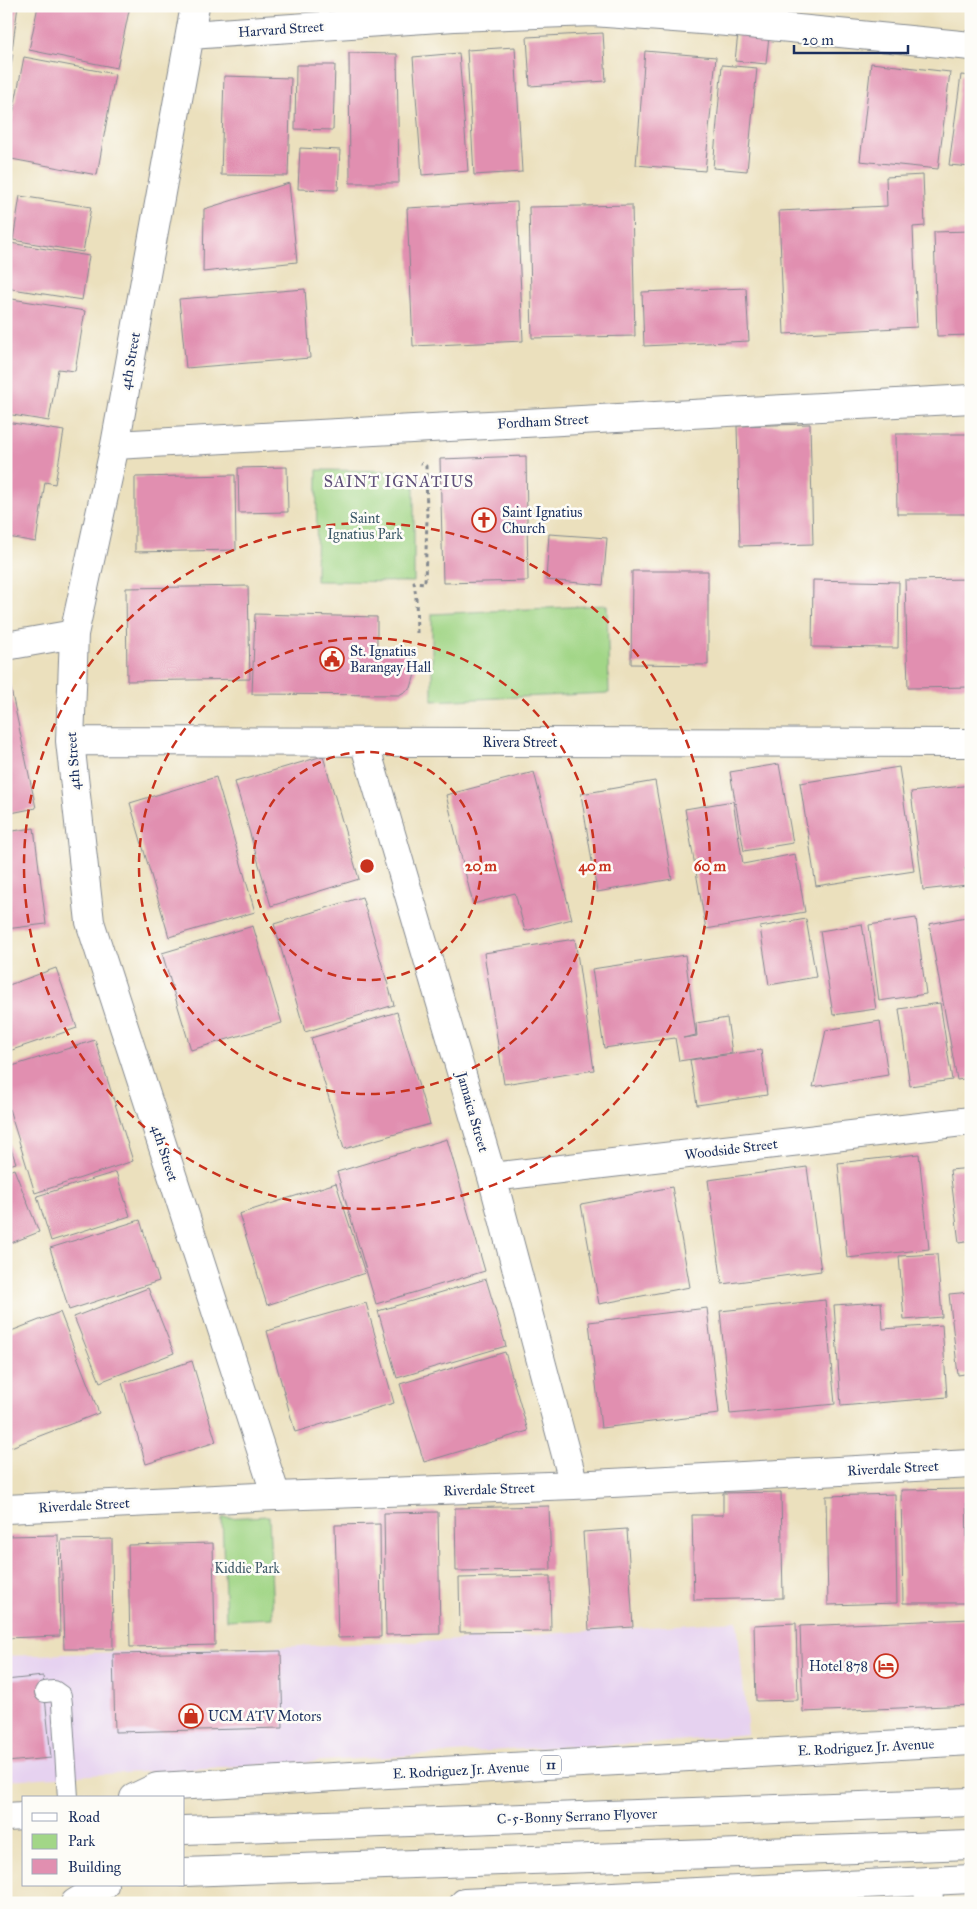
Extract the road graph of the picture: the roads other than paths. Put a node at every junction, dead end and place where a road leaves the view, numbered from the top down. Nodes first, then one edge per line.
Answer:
1 (195, 6) edge
2 (190, 35) junction
3 (971, 46) edge
4 (971, 399) edge
5 (115, 445) junction
6 (74, 634) junction
7 (6, 646) edge
8 (70, 741) junction
9 (364, 742) junction
10 (971, 743) edge
11 (971, 1121) edge
12 (492, 1177) junction
13 (971, 1464) edge
14 (574, 1485) junction
15 (276, 1496) junction
16 (6, 1509) edge
17 (45, 1692) dead end
18 (971, 1740) edge
19 (68, 1796) edge
20 (138, 1796) edge
21 (971, 1802) edge
22 (22, 1816) edge
23 (6, 1817) edge
24 (185, 1830) edge
25 (971, 1845) edge
26 (185, 1872) edge
27 (971, 1879) edge
28 (102, 1886) edge
29 (928, 1892) edge
30 (75, 1903) edge
31 (464, 1903) edge

1 - 2 street, 4th Street
2 - 3 street, Harvard Street
2 - 5 street, 4th Street
4 - 5 street, Fordham Street
5 - 6 street, 4th Street
6 - 7 street
6 - 8 street, 4th Street
8 - 9 street, Rivera Street
8 - 15 street, 4th Street
9 - 10 street, Rivera Street
9 - 12 street, Jamaica Street
11 - 12 street, Woodside Street
12 - 14 street, Jamaica Street
13 - 14 street, Riverdale Street
14 - 15 street, Riverdale Street
15 - 16 street, Riverdale Street
17 - 19 lane
18 - 20 street, E. Rodriguez Jr. Avenue / 11
21 - 24 street, C-5-Bonny Serrano Flyover
22 - 23 street
25 - 26 street
27 - 29 street
28 - 30 street
29 - 31 street

